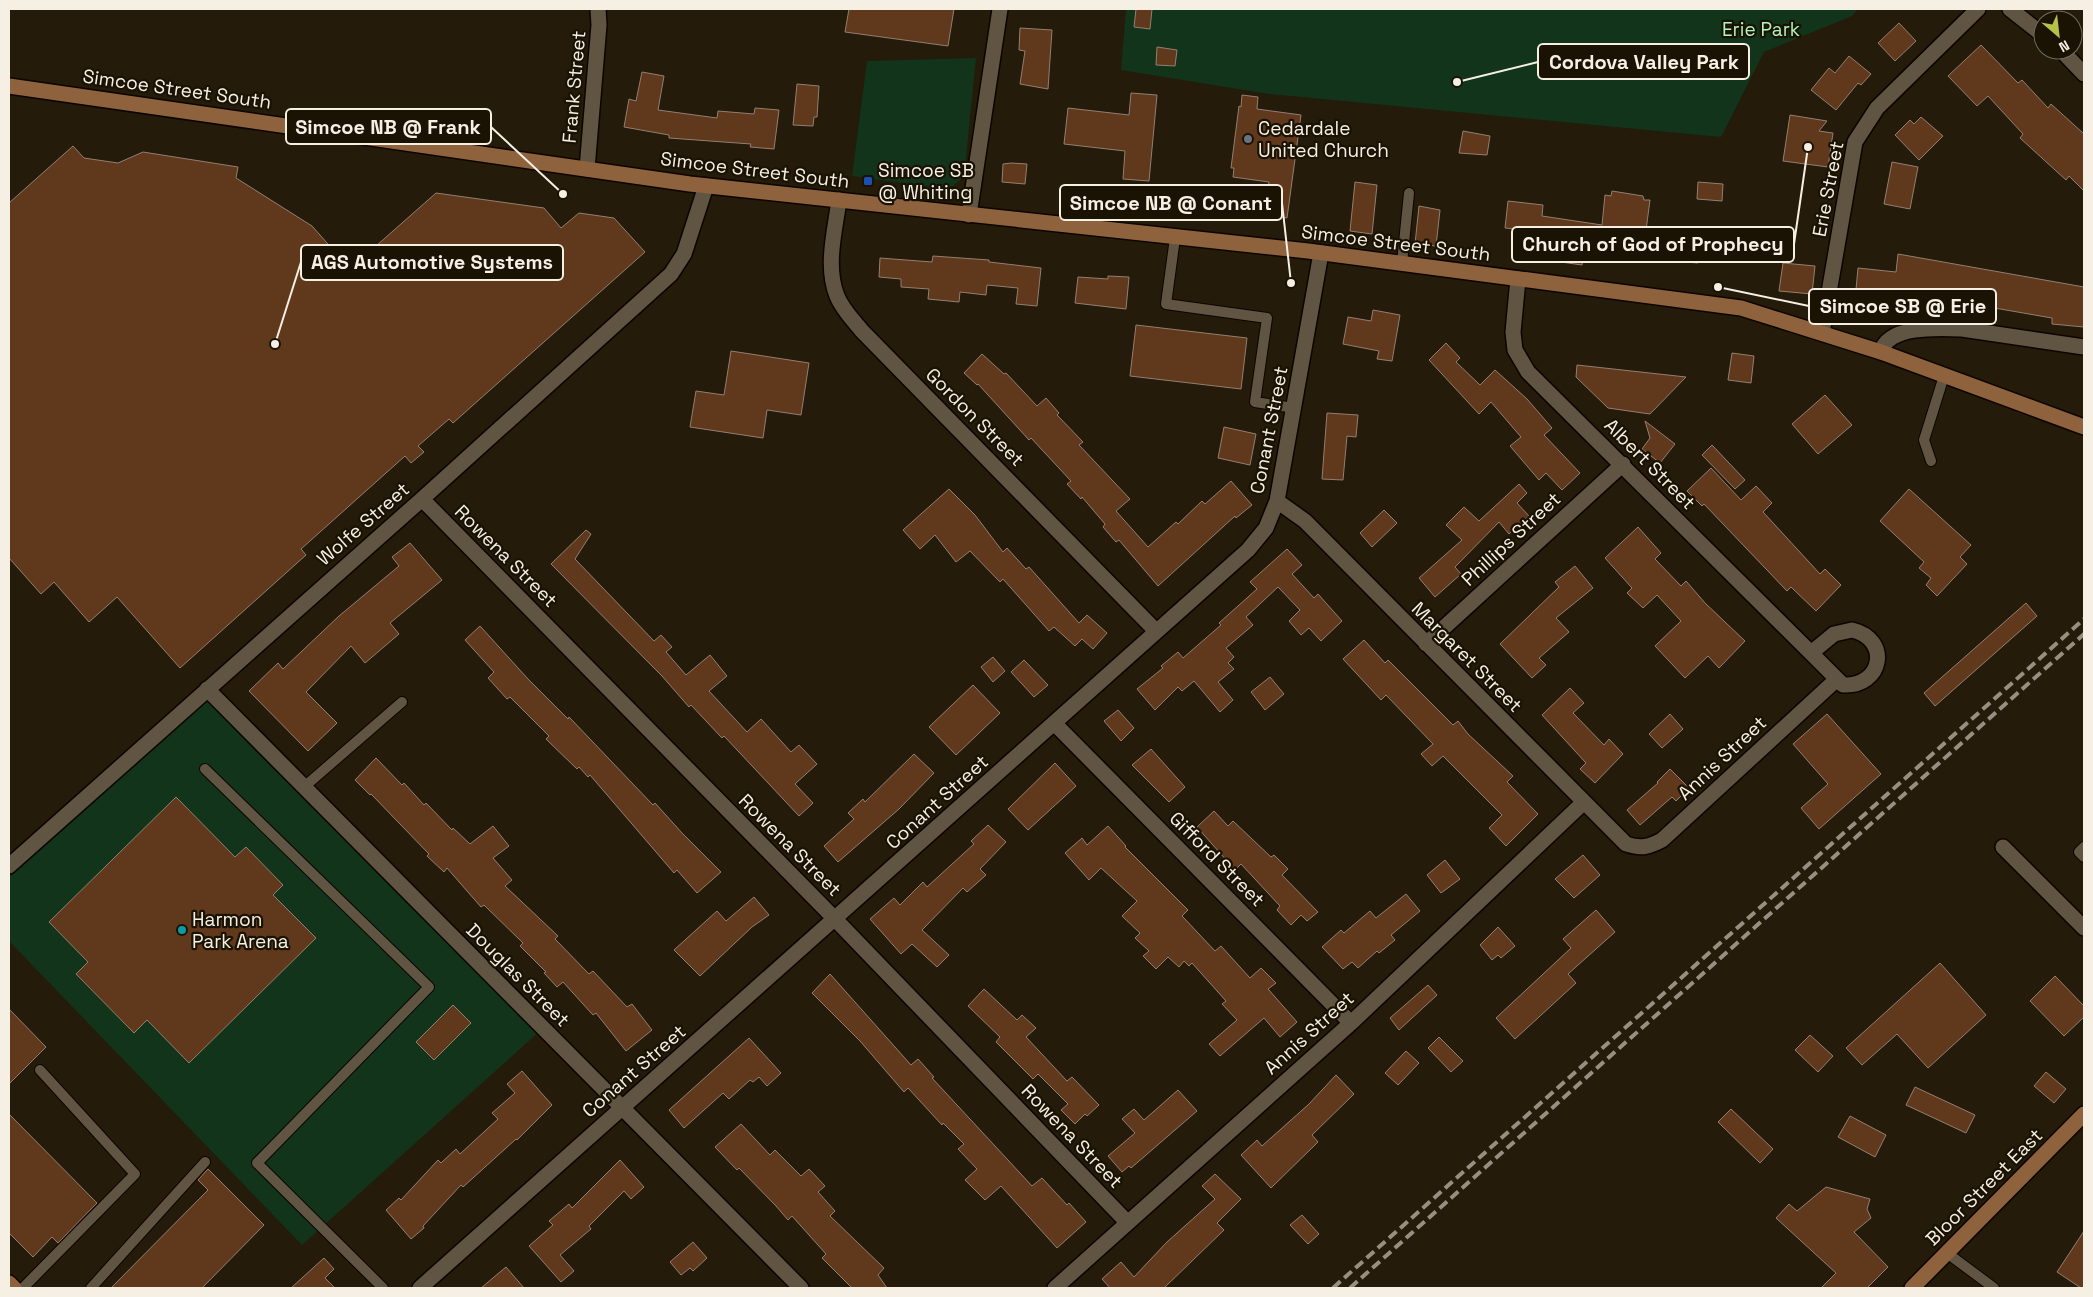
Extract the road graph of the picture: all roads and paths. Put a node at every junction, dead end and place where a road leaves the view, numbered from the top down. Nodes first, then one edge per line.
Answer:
1 (598, 9) edge
2 (1000, 9) edge
3 (1978, 9) edge
4 (2010, 9) edge
5 (2033, 27) edge
6 (2070, 60) edge
7 (2084, 74) edge
8 (9, 86) edge
9 (587, 169) junction
10 (706, 186) junction
11 (1409, 193) dead end
12 (839, 200) junction
13 (969, 215) junction
14 (1175, 238) junction
15 (1322, 253) junction
16 (1402, 263) junction
17 (1518, 279) junction
18 (1822, 333) junction
19 (2084, 347) edge
20 (1881, 352) junction
21 (1944, 376) junction
22 (1294, 408) junction
23 (2084, 427) edge
24 (1931, 461) dead end
25 (1622, 464) junction
26 (422, 499) junction
27 (1277, 501) junction
28 (1156, 631) junction
29 (1426, 644) junction
30 (1811, 653) junction
31 (1836, 680) junction
32 (207, 689) junction
33 (402, 702) dead end
34 (1054, 723) junction
35 (205, 769) dead end
36 (304, 787) junction
37 (1584, 802) junction
38 (1626, 844) joint
39 (2003, 847) dead end
40 (2084, 847) edge
41 (2084, 857) edge
42 (9, 866) edge
43 (835, 919) junction
44 (2084, 928) edge
45 (1351, 1023) junction
46 (40, 1070) dead end
47 (622, 1109) junction
48 (2084, 1114) edge
49 (205, 1162) dead end
50 (1127, 1222) junction
51 (1947, 1253) junction
52 (9, 1283) edge
53 (14, 1288) edge
54 (23, 1288) edge
55 (91, 1288) edge
56 (384, 1288) edge
57 (420, 1288) edge
58 (801, 1288) edge
59 (1055, 1288) edge
60 (1912, 1288) edge
61 (1994, 1288) edge

1 - 9 street, Frank Street
2 - 13 street
3 - 18 street, Erie Street
4 - 5 street
6 - 7 street
8 - 9 main road, Simcoe Street South
9 - 10 main road, Simcoe Street South
10 - 12 main road, Simcoe Street South
10 - 26 street, Wolfe Street
11 - 16 lane
12 - 13 main road, Simcoe Street South
12 - 28 street, Gordon Street
13 - 14 main road, Simcoe Street South
14 - 15 main road, Simcoe Street South
14 - 22 lane
15 - 16 main road, Simcoe Street South
15 - 22 street, Conant Street
16 - 17 main road, Simcoe Street South
17 - 18 main road, Simcoe Street South
17 - 25 street, Albert Street
18 - 20 main road, Simcoe Street South
19 - 20 street
20 - 21 main road, Simcoe Street South
21 - 23 main road, Simcoe Street South
21 - 24 lane
22 - 27 street, Conant Street
25 - 29 street, Phillips Street
25 - 30 street, Albert Street
26 - 32 street, Wolfe Street
26 - 43 street, Rowena Street
27 - 28 street, Conant Street
27 - 29 street, Margaret Street
28 - 34 street, Conant Street
29 - 37 street, Margaret Street
30 - 31 street, Albert Street
30 - 31 street
31 - 38 street, Annis Street
32 - 36 street, Douglas Street
32 - 42 street, Wolfe Street
33 - 36 lane
34 - 43 street, Conant Street
34 - 45 street, Gifford Street
35 - 56 lane
36 - 47 street, Douglas Street
37 - 38 street, Margaret Street
37 - 45 street, Annis Street
39 - 44 street
40 - 41 lane
43 - 47 street, Conant Street
43 - 50 street, Rowena Street
45 - 50 street, Annis Street
46 - 54 lane
47 - 57 street, Conant Street
47 - 58 street, Douglas Street
48 - 51 main road, Bloor Street East
49 - 55 lane
50 - 59 street, Annis Street
51 - 60 main road, Bloor Street East
51 - 61 lane
52 - 53 main road

